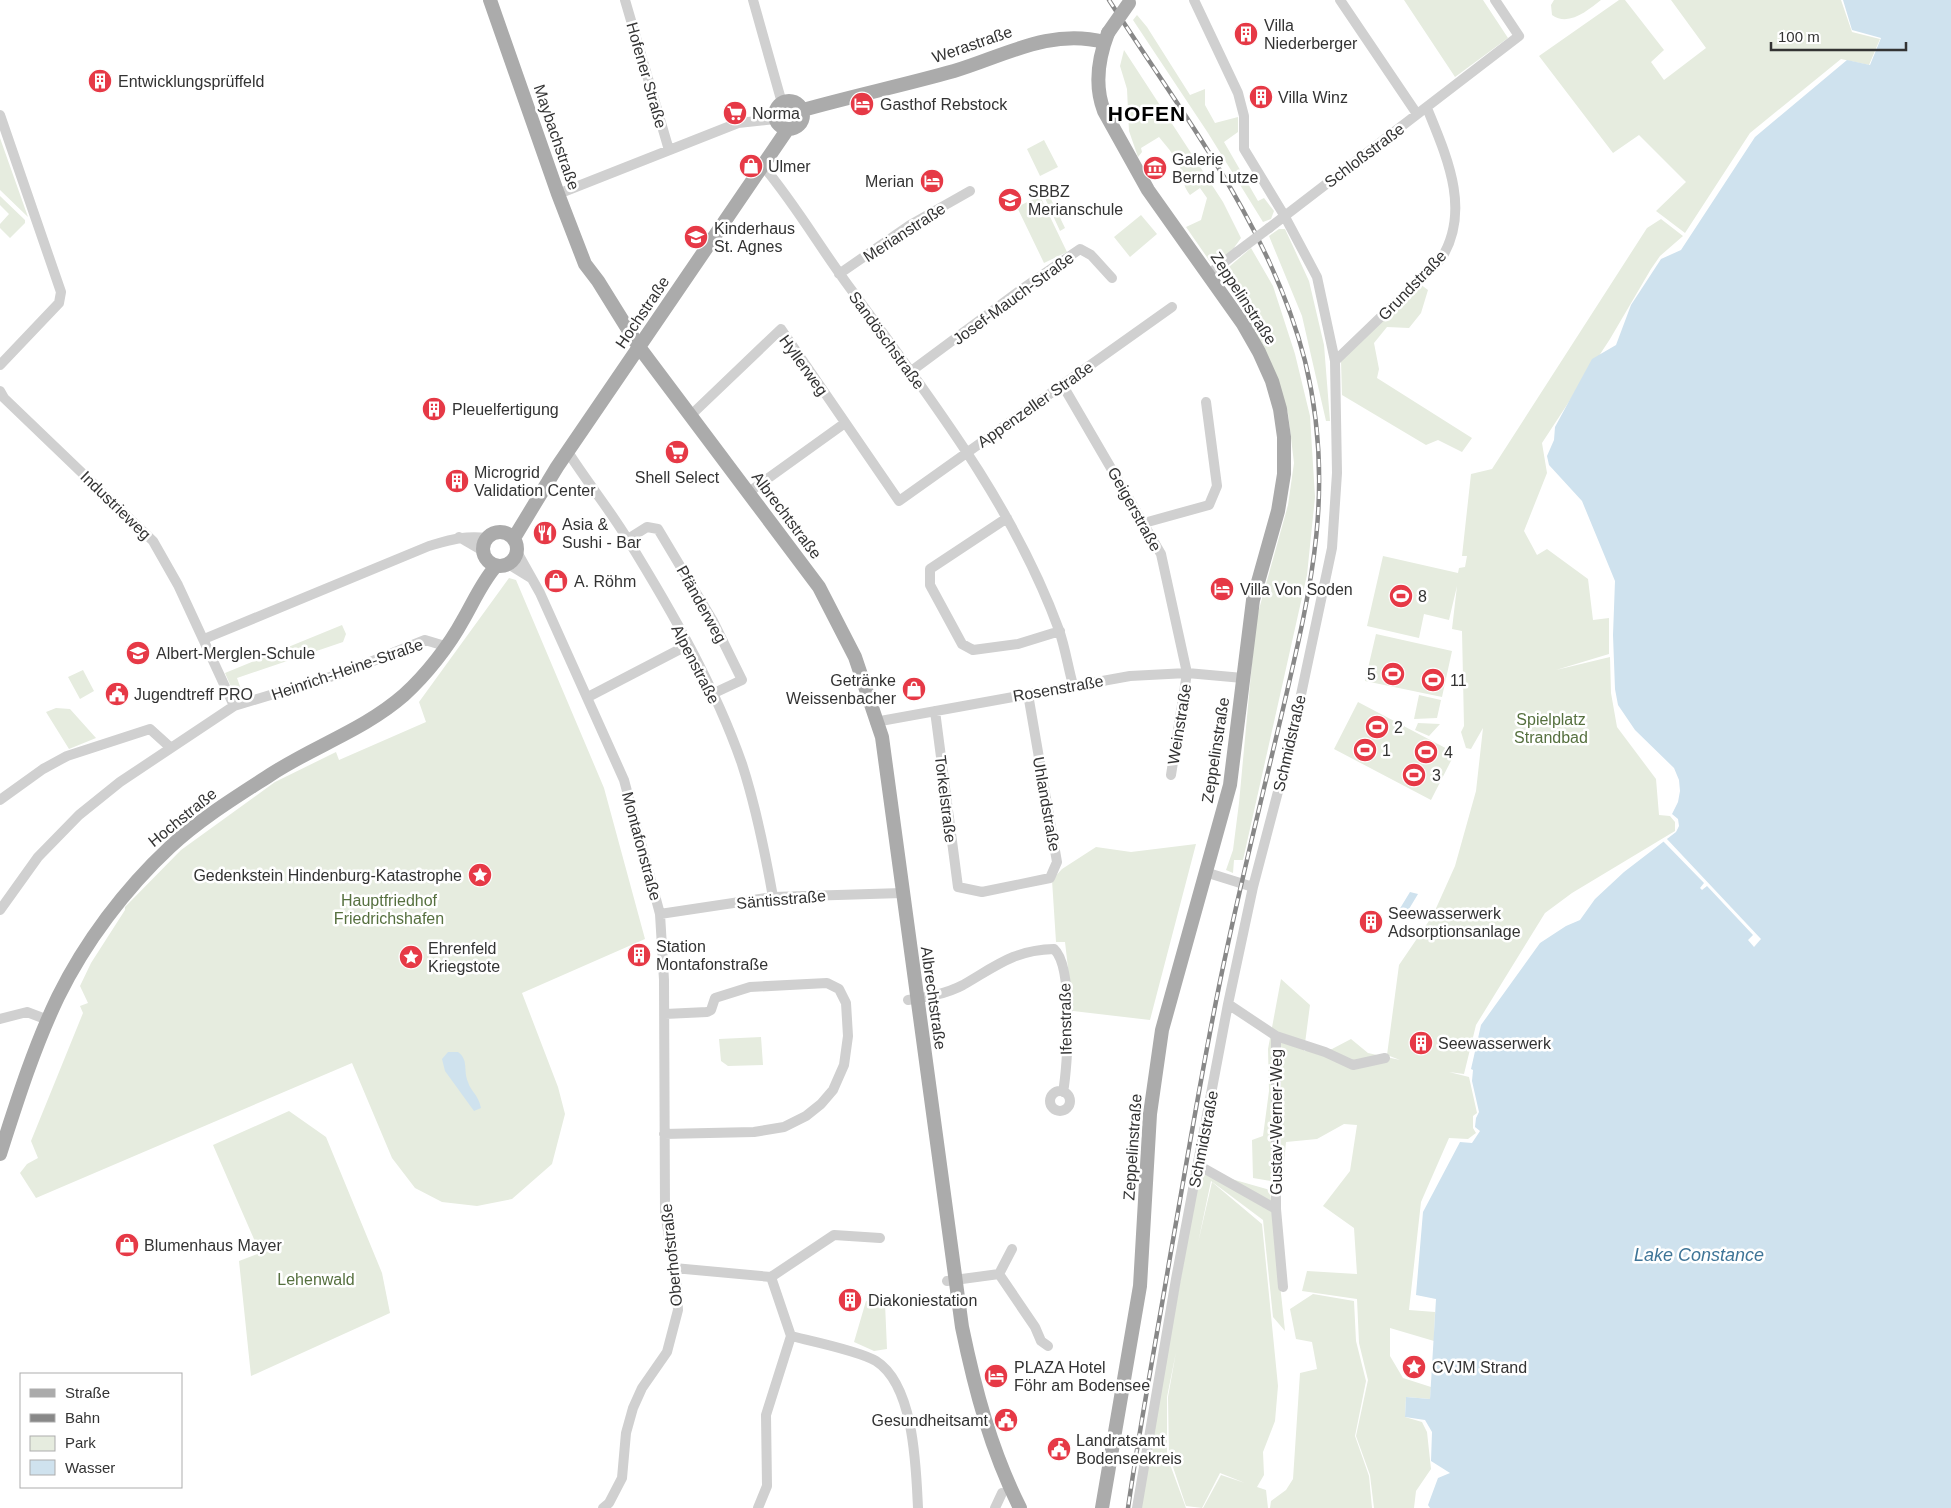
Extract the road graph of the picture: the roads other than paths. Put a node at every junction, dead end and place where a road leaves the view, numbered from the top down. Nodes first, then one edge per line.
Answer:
1 (490, 0) edge
2 (500, 0) edge
3 (625, 0) edge
4 (753, 0) edge
5 (1194, 0) edge
6 (1340, 0) edge
7 (1495, 0) edge
8 (1131, 1) edge
9 (1106, 38) junction
10 (510, 44) junction
11 (782, 103) junction
12 (1427, 108) junction
13 (803, 110) junction
14 (1417, 114) junction
15 (0, 115) edge
16 (775, 119) junction
17 (787, 130) junction
18 (669, 150) junction
19 (763, 166) junction
20 (970, 191) dead end
21 (562, 193) junction
22 (1284, 215) junction
23 (839, 274) junction
24 (1209, 274) junction
25 (1112, 278) dead end
26 (1172, 307) dead end
27 (639, 347) junction
28 (1335, 361) junction
29 (0, 365) edge
30 (910, 372) junction
31 (1062, 384) junction
32 (0, 391) edge
33 (1206, 402) dead end
34 (690, 416) junction
35 (845, 423) junction
36 (568, 452) junction
37 (966, 453) junction
38 (749, 492) junction
39 (899, 501) joint
40 (1007, 518) junction
41 (1144, 523) junction
42 (628, 539) junction
43 (511, 541) junction
44 (492, 555) junction
45 (532, 578) junction
46 (1060, 631) junction
47 (204, 639) junction
48 (688, 645) junction
49 (445, 646) junction
50 (1187, 674) junction
51 (1244, 678) junction
52 (1073, 685) junction
53 (712, 694) junction
54 (1028, 694) junction
55 (588, 697) junction
56 (234, 706) junction
57 (935, 711) junction
58 (875, 722) junction
59 (171, 748) junction
60 (1171, 775) dead end
61 (0, 800) edge
62 (1205, 872) junction
63 (958, 887) joint
64 (1254, 887) junction
65 (898, 894) junction
66 (773, 897) junction
67 (0, 910) edge
68 (660, 914) junction
69 (912, 999) junction
70 (1228, 1004) junction
71 (665, 1014) junction
72 (0, 1019) edge
73 (48, 1020) junction
74 (1276, 1036) junction
75 (1386, 1058) dead end
76 (1063, 1092) dead end
77 (664, 1134) junction
78 (0, 1154) edge
79 (1198, 1165) junction
80 (1276, 1209) junction
81 (880, 1238) dead end
82 (1012, 1249) dead end
83 (674, 1268) junction
84 (999, 1274) junction
85 (771, 1277) junction
86 (951, 1281) junction
87 (1283, 1287) dead end
88 (791, 1336) junction
89 (1048, 1346) dead end
90 (1002, 1493) junction
91 (604, 1508) edge
92 (758, 1508) edge
93 (918, 1508) edge
94 (995, 1508) edge
95 (1010, 1508) edge
96 (1020, 1508) edge
97 (1102, 1508) edge
98 (1137, 1508) edge

1 - 10 main road, Maybachstraße
2 - 10 main road, Maybachstraße
3 - 18 street, Hofener Straße
4 - 11 street
5 - 22 street, Schmidstraße
6 - 14 street
7 - 12 street, Schloßstraße
8 - 9 main road, bridge
9 - 13 main road, Werastraße
9 - 24 main road, Zeppelinstraße
10 - 21 main road, Maybachstraße
11 - 13 main road
11 - 16 main road
12 - 14 street, Schloßstraße
12 - 28 street, Grundstraße
13 - 17 main road
14 - 22 street, Schloßstraße
15 - 29 street
16 - 17 main road
16 - 18 street
17 - 19 main road, Hochstraße
18 - 21 street
19 - 23 street, Sandöschstraße
19 - 27 main road, Hochstraße
20 - 23 street, Merianstraße
21 - 27 main road, Maybachstraße
22 - 24 street, Schloßstraße, bridge
22 - 28 street, Schmidstraße
23 - 30 street, Sandöschstraße
24 - 51 main road, Zeppelinstraße
25 - 30 street, Josef-Mauch-Straße
26 - 31 street, Appenzeller Straße
27 - 34 main road, Albrechtstraße
27 - 36 main road, Hochstraße
28 - 64 street, Schmidstraße
30 - 37 street, Sandöschstraße
31 - 37 street, Appenzeller Straße
31 - 41 street, Geigerstraße
32 - 47 street, Industrieweg
33 - 41 street
34 - 35 street, Hyllerweg
34 - 38 main road, Albrechtstraße
35 - 38 street
35 - 39 street, Hyllerweg
36 - 42 street, Alpenstraße
36 - 43 main road, Hochstraße
37 - 39 street, Appenzeller Straße
37 - 40 street, Sandöschstraße
38 - 58 main road, Albrechtstraße
40 - 46 street, Sandöschstraße
40 - 46 street
41 - 50 street, Geigerstraße
42 - 48 street, Alpenstraße
42 - 53 street, Pfänderweg
43 - 44 main road, Hochstraße
43 - 44 main road
43 - 45 street, Montafonstraße
44 - 45 street
44 - 47 street
44 - 49 main road, Hochstraße
45 - 55 street, Montafonstraße
46 - 52 street, Sandöschstraße
47 - 56 street, Industrieweg
48 - 53 street, Alpenstraße
48 - 55 street
49 - 56 street, Heinrich-Heine-Straße
49 - 73 main road, Hochstraße
50 - 51 street, Rosenstraße
50 - 52 street, Rosenstraße
50 - 60 street, Weinstraße
51 - 62 main road, Zeppelinstraße
52 - 54 street, Rosenstraße
53 - 66 street, Alpenstraße
54 - 57 street, Rosenstraße
54 - 63 street, Uhlandstraße
55 - 68 street, Montafonstraße
56 - 59 street, Heinrich-Heine-Straße
57 - 58 street, Rosenstraße
57 - 63 street, Torkelstraße
58 - 65 main road, Albrechtstraße
59 - 61 street
59 - 67 street, Heinrich-Heine-Straße
62 - 64 street
62 - 97 main road, Zeppelinstraße
64 - 70 street, Schmidstraße
65 - 66 street, Säntisstraße
65 - 69 main road, Albrechtstraße
66 - 68 street, Säntisstraße
68 - 71 street, Montafonstraße
69 - 76 street, Ifenstraße
69 - 86 main road, Albrechtstraße
70 - 74 street
70 - 79 street, Schmidstraße
71 - 77 street, Montafonstraße
71 - 77 street
72 - 73 street
73 - 78 main road, Hochstraße
74 - 75 street
74 - 80 street, Gustav-Werner-Weg
77 - 83 street, Oberhofstraße
79 - 80 street, Gustav-Werner-Weg
79 - 98 street, Schmidstraße
80 - 87 street, Gustav-Werner-Weg
81 - 85 street
82 - 84 street
83 - 85 street
83 - 91 street, Oberhofstraße
84 - 86 street
84 - 89 street
85 - 88 street
86 - 90 main road, Albrechtstraße
86 - 96 main road, Albrechtstraße
88 - 92 street
88 - 93 street
90 - 94 street
90 - 95 main road, Albrechtstraße

